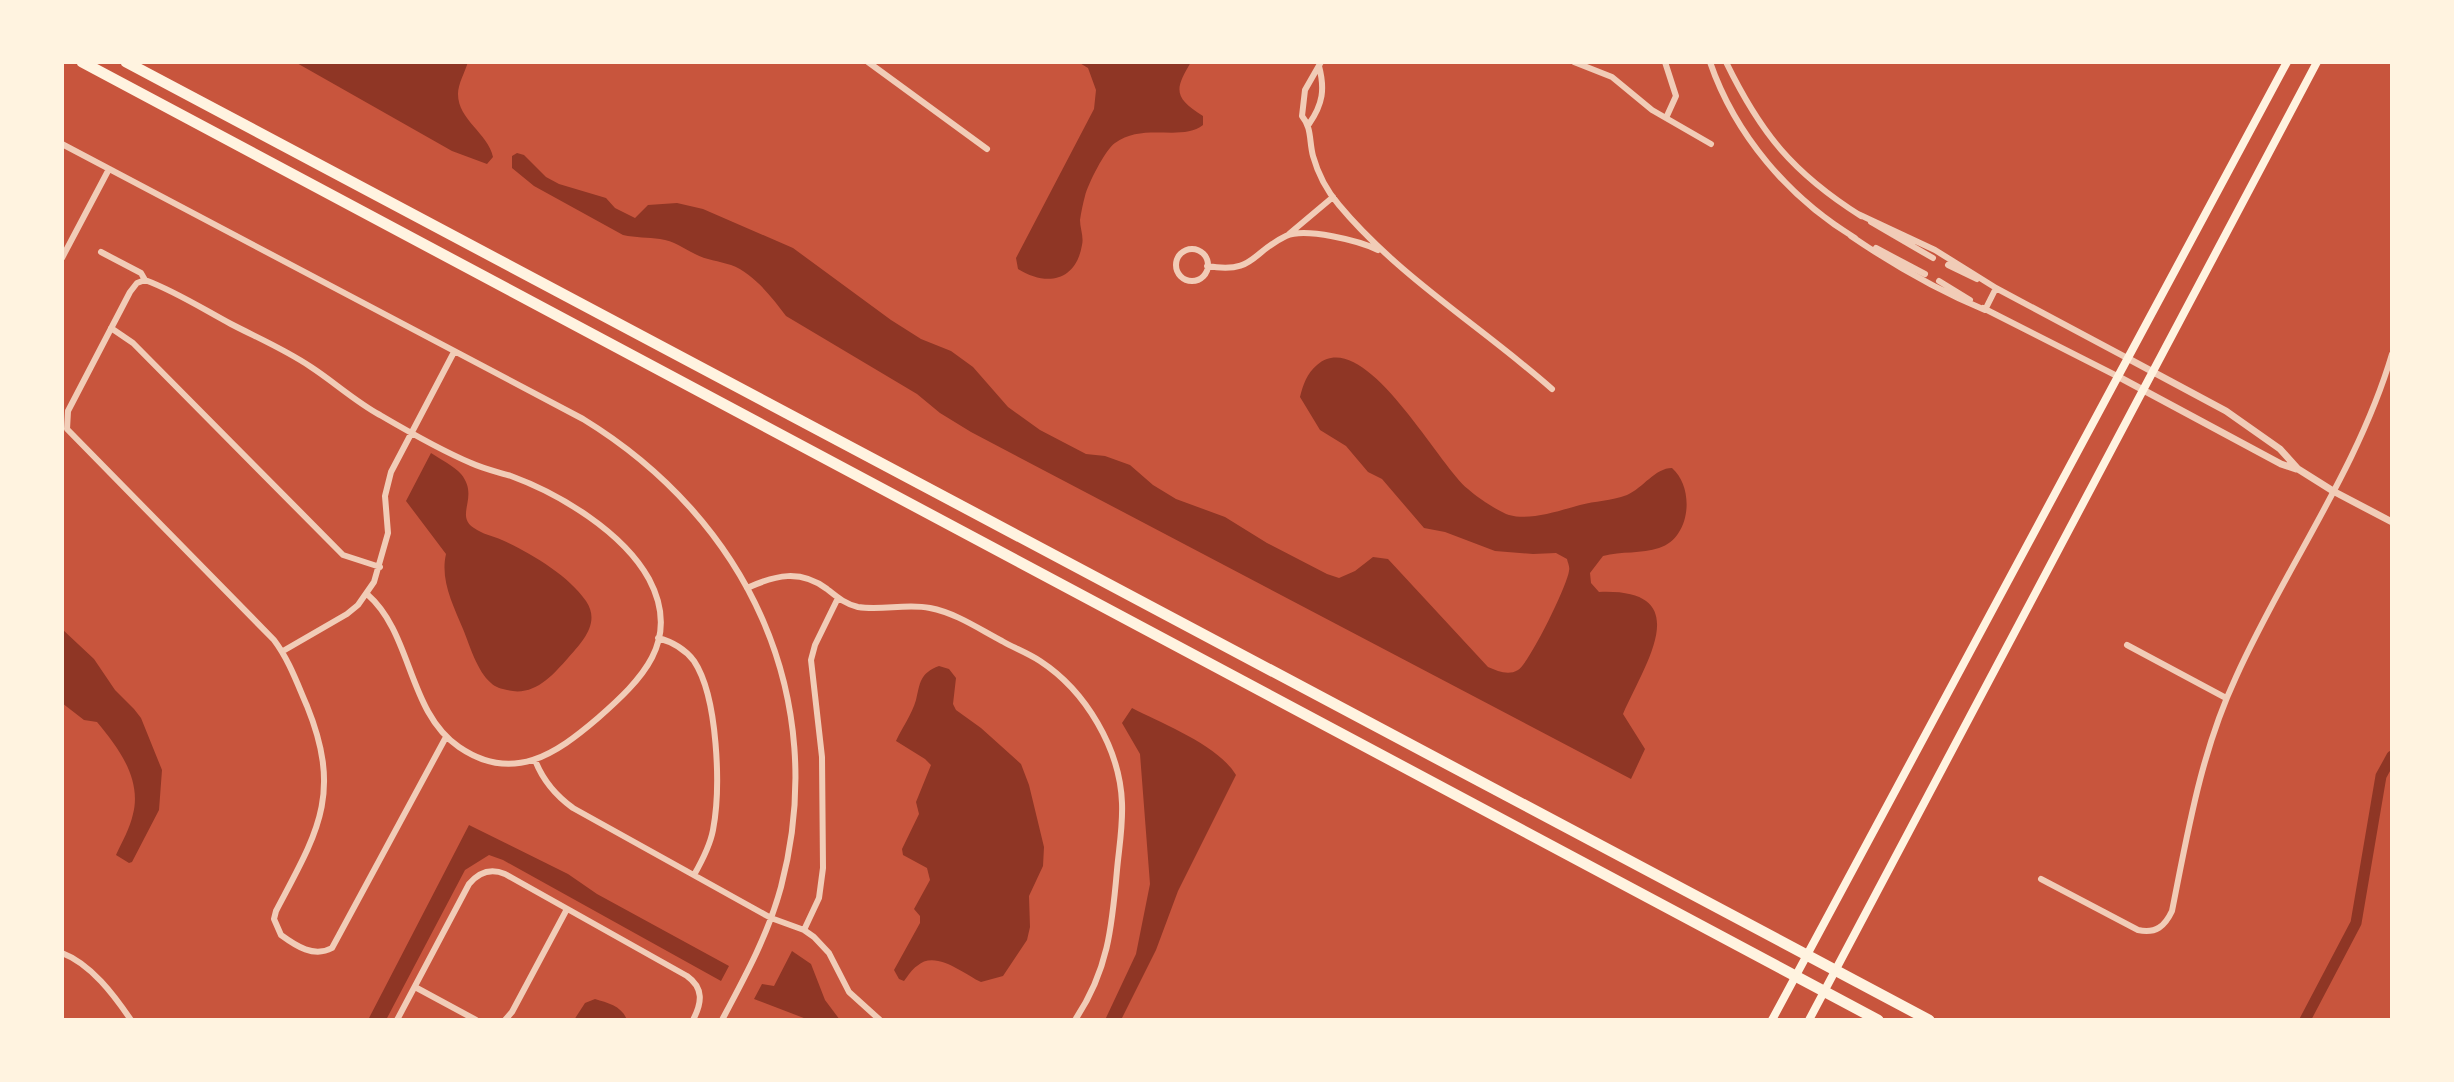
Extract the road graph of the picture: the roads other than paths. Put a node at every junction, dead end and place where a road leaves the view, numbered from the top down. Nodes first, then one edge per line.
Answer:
1 (82, 62) edge
2 (126, 62) edge
3 (868, 62) edge
4 (1576, 62) edge
5 (1665, 62) edge
6 (1710, 62) edge
7 (1726, 62) edge
8 (2287, 62) edge
9 (2317, 62) edge
10 (1320, 64) edge
11 (1666, 118) junction
12 (1309, 124) junction
13 (62, 144) edge
14 (1711, 144) dead end
15 (987, 149) dead end
16 (109, 169) junction
17 (1333, 197) junction
18 (1858, 214) junction
19 (1289, 234) junction
20 (1851, 236) junction
21 (1906, 244) junction
22 (101, 252) dead end
23 (1385, 253) junction
24 (62, 258) edge
25 (1933, 258) dead end
26 (1898, 260) junction
27 (1948, 265) dead end
28 (1207, 266) junction
29 (1925, 274) dead end
30 (145, 280) junction
31 (1939, 281) dead end
32 (1996, 288) junction
33 (1985, 310) junction
34 (111, 328) junction
35 (454, 352) junction
36 (2392, 354) edge
37 (2129, 359) junction
38 (2153, 370) junction
39 (2119, 377) junction
40 (1552, 389) dead end
41 (2144, 389) junction
42 (411, 432) junction
43 (2298, 469) junction
44 (2333, 491) junction
45 (2392, 522) edge
46 (380, 567) junction
47 (747, 588) junction
48 (367, 594) junction
49 (838, 598) junction
50 (658, 638) junction
51 (2127, 645) dead end
52 (283, 651) junction
53 (2226, 698) junction
54 (446, 737) junction
55 (535, 760) junction
56 (694, 875) junction
57 (2041, 879) dead end
58 (567, 909) junction
59 (771, 918) junction
60 (804, 930) junction
61 (62, 953) edge
62 (415, 987) junction
63 (1810, 1018) edge
64 (131, 1020) edge
65 (397, 1020) edge
66 (476, 1020) edge
67 (505, 1020) edge
68 (693, 1020) edge
69 (722, 1020) edge
70 (880, 1020) edge
71 (1075, 1020) edge
72 (1772, 1020) edge
73 (1878, 1020) edge
74 (1929, 1020) edge

1 - 73 highway
2 - 74 highway
3 - 15 street
4 - 11 street
5 - 11 street
6 - 20 street
7 - 18 street
8 - 37 main road
9 - 38 main road
10 - 12 street
10 - 12 street
11 - 14 street
12 - 17 street
13 - 16 street
16 - 24 street
16 - 35 street
17 - 19 street
17 - 23 street
18 - 21 street
18 - 32 street
19 - 23 street
19 - 28 street
20 - 26 street
20 - 33 street
21 - 25 street
21 - 26 street
22 - 30 street
23 - 40 street
26 - 29 street
27 - 32 street
28 - 28 street
30 - 34 street
30 - 42 street
31 - 33 street
32 - 33 street
32 - 37 street
33 - 39 street
34 - 46 street
34 - 52 street
35 - 42 street
35 - 47 street
36 - 44 street
37 - 38 street
37 - 39 main road
38 - 41 main road
38 - 43 street
39 - 41 street
39 - 72 main road
41 - 43 street
41 - 63 main road
42 - 46 street
42 - 50 street
43 - 44 street
44 - 45 street
44 - 53 street
46 - 48 street
47 - 49 street
47 - 59 street
48 - 52 street
48 - 54 street
49 - 60 street
49 - 71 street
50 - 55 street
50 - 56 street
51 - 53 street
52 - 54 street
53 - 57 street
54 - 55 street
55 - 56 street
56 - 59 street
58 - 62 street
58 - 67 street
58 - 68 street
59 - 60 street
59 - 69 street
60 - 70 street
61 - 64 street
62 - 65 street
62 - 66 street

